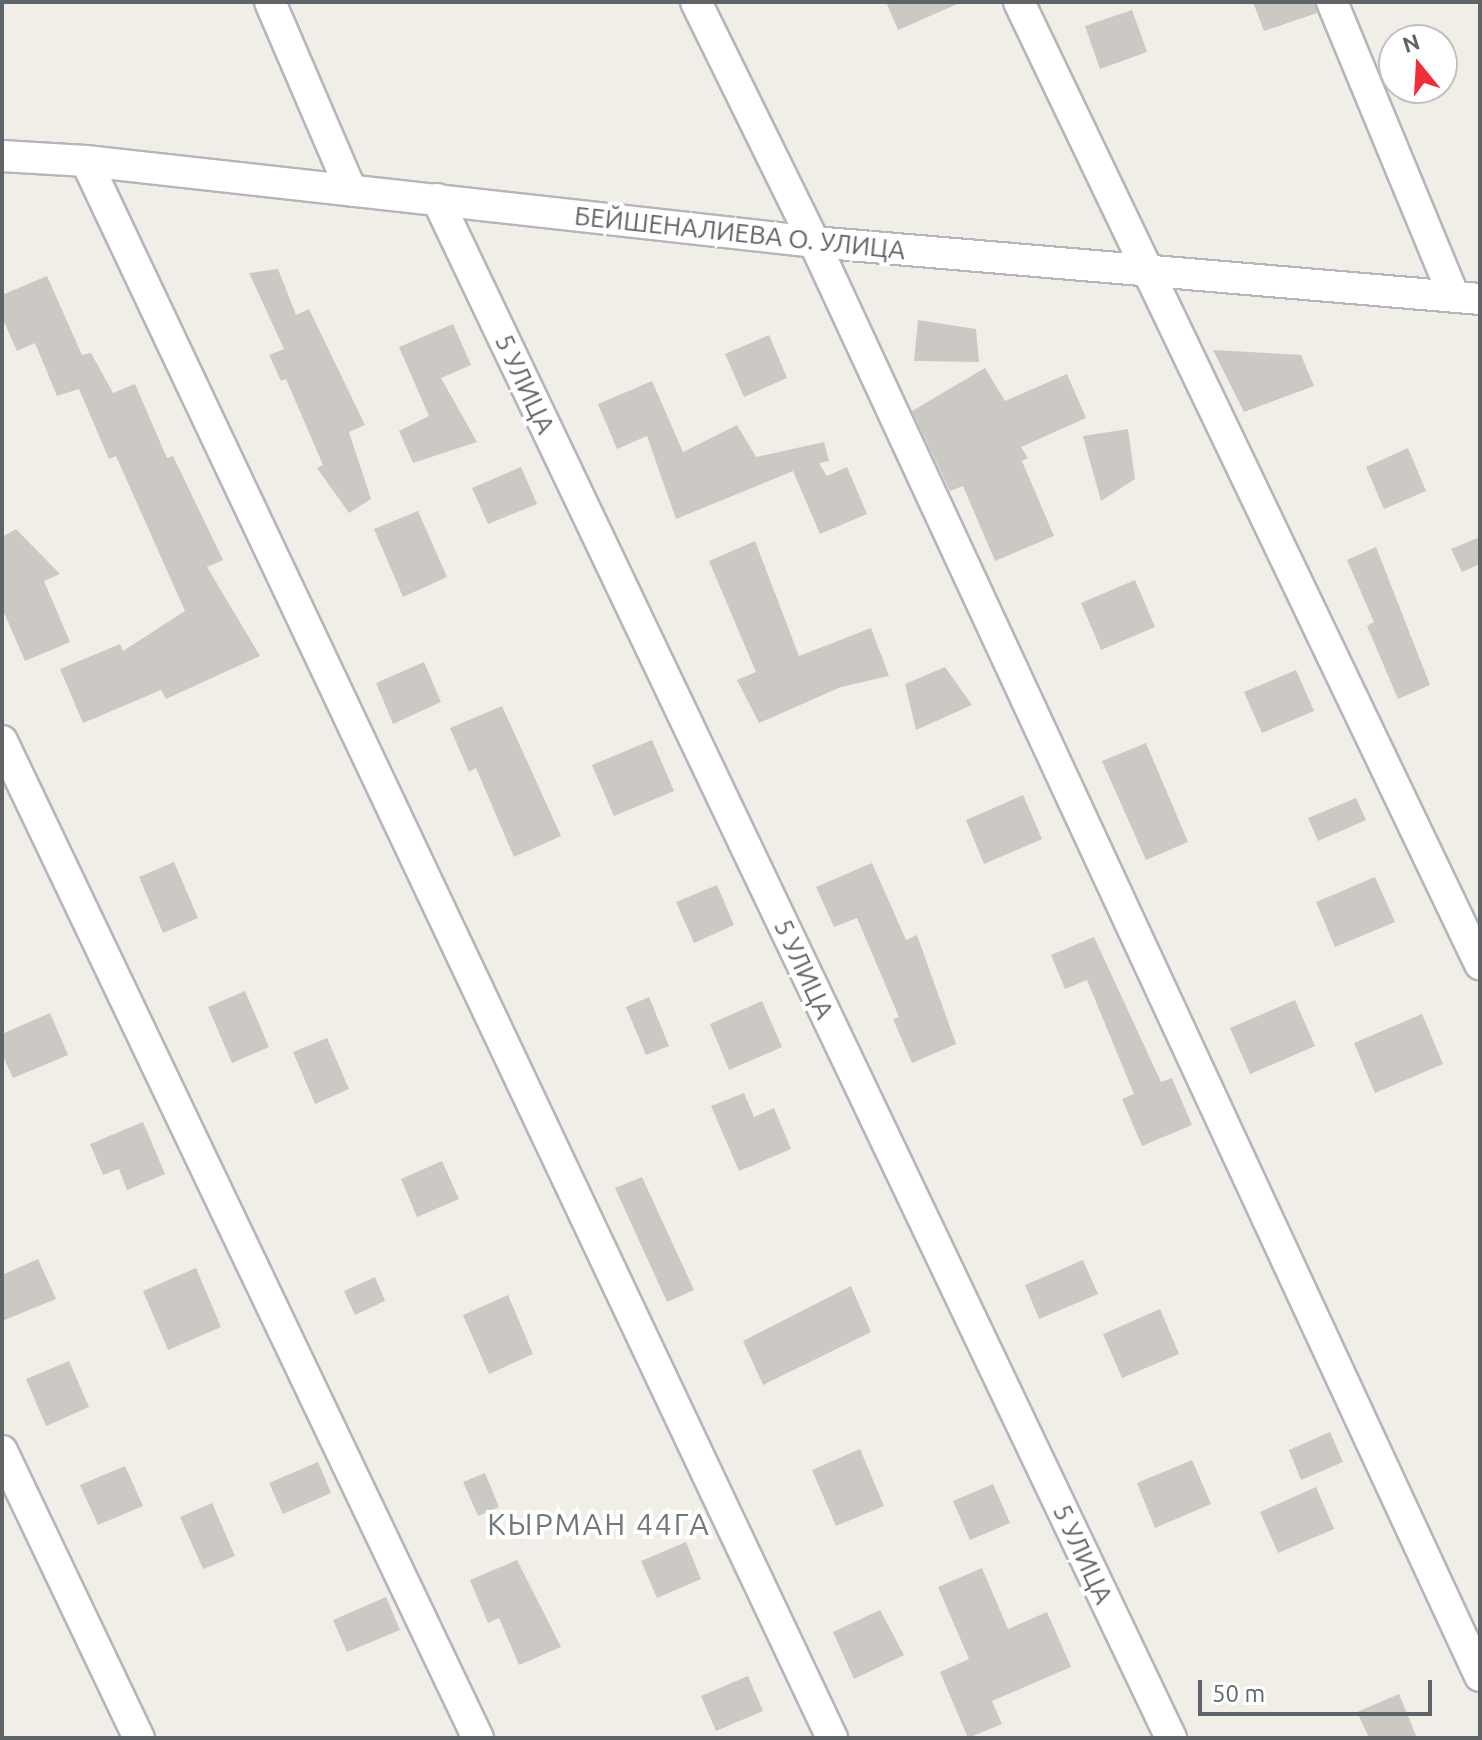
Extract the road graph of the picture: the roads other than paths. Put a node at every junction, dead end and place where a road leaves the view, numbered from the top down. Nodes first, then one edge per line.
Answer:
1 (270, 2) edge
2 (697, 2) edge
3 (1019, 2) edge
4 (1332, 2) edge
5 (2, 156) edge
6 (86, 161) junction
7 (351, 190) junction
8 (437, 199) junction
9 (814, 242) junction
10 (1153, 274) junction
11 (1467, 298) edge
12 (2, 741) edge
13 (1480, 964) edge
14 (2, 1451) edge
15 (1480, 1676) edge
16 (139, 1738) edge
17 (478, 1738) edge
18 (832, 1738) edge
19 (1171, 1738) edge

1 - 7 street
2 - 9 street
3 - 10 street
4 - 11 street
5 - 6 street, БЕЙШЕНАЛИЕВА О. УЛИЦА
6 - 7 street, БЕЙШЕНАЛИЕВА О. УЛИЦА
6 - 18 street
7 - 8 street, БЕЙШЕНАЛИЕВА О. УЛИЦА
8 - 9 street, БЕЙШЕНАЛИЕВА О. УЛИЦА
8 - 19 street, 5 УЛИЦА
9 - 10 street, БЕЙШЕНАЛИЕВА О. УЛИЦА
9 - 15 street
10 - 11 street, БЕЙШЕНАЛИЕВА О. УЛИЦА
10 - 13 street
12 - 17 street
14 - 16 street

